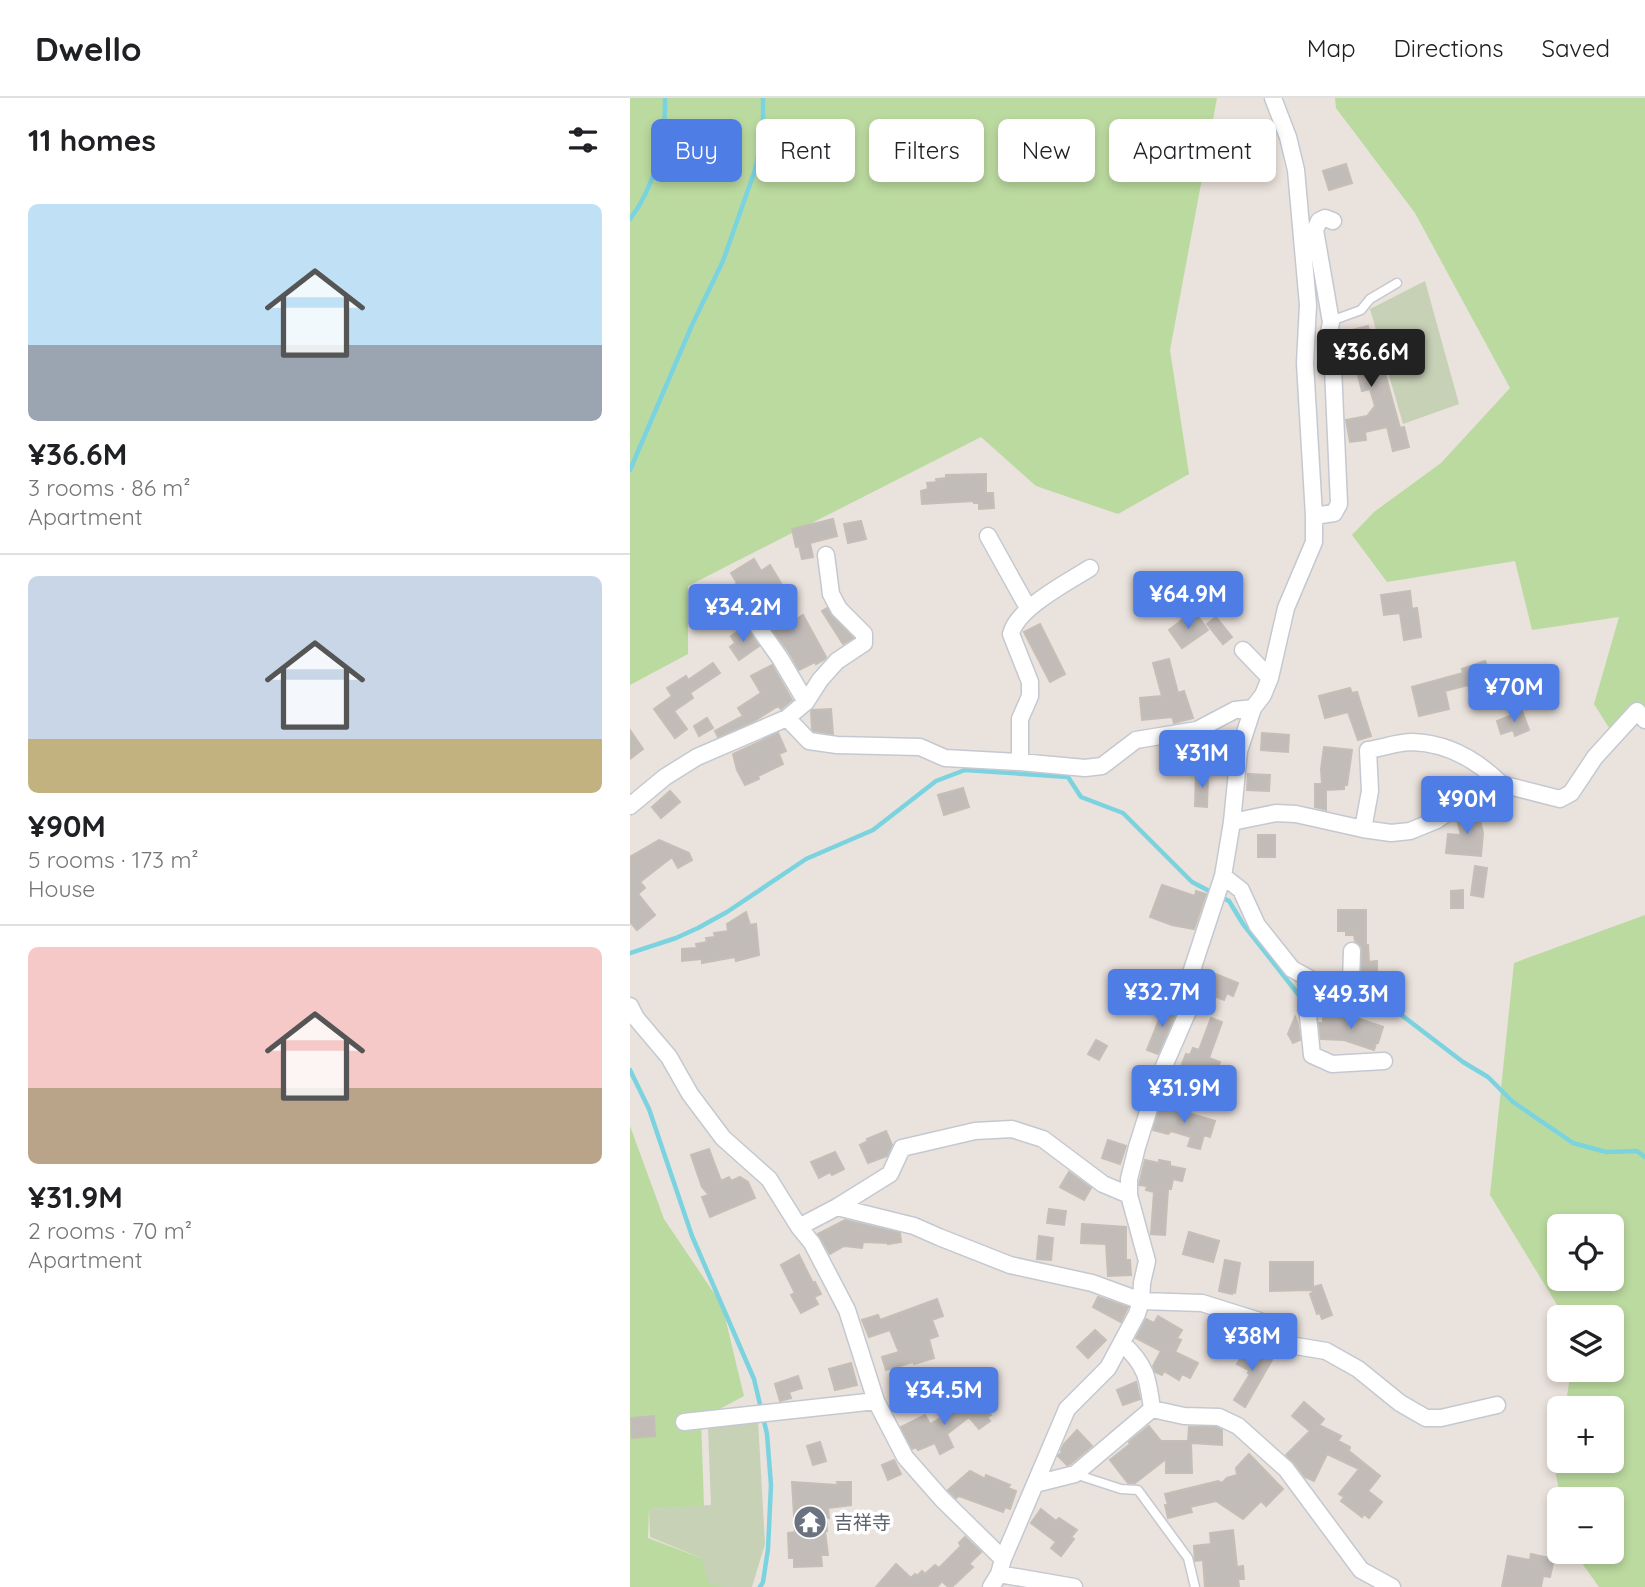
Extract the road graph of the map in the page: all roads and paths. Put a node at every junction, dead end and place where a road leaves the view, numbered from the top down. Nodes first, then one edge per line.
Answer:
1 (1273, 98) edge
2 (1333, 221) dead end
3 (1397, 283) dead end
4 (1331, 321) junction
5 (1314, 516) junction
6 (988, 536) dead end
7 (826, 555) dead end
8 (1090, 568) dead end
9 (1028, 608) junction
10 (754, 621) dead end
11 (1243, 650) dead end
12 (1270, 678) junction
13 (806, 702) junction
14 (1254, 708) junction
15 (787, 718) junction
16 (1645, 720) edge
17 (1020, 762) junction
18 (1501, 783) junction
19 (630, 806) edge
20 (1233, 822) junction
21 (1363, 829) junction
22 (1223, 876) junction
23 (1352, 951) dead end
24 (1310, 978) junction
25 (630, 1006) edge
26 (1384, 1060) dead end
27 (1129, 1195) junction
28 (837, 1207) junction
29 (799, 1227) junction
30 (1141, 1301) junction
31 (1122, 1343) junction
32 (876, 1401) junction
33 (1497, 1405) dead end
34 (1152, 1409) junction
35 (684, 1422) dead end
36 (1075, 1474) junction
37 (1035, 1484) junction
38 (1361, 1570) junction
39 (998, 1573) edge
40 (1074, 1587) edge
41 (1195, 1587) edge
42 (1363, 1587) edge
43 (1392, 1587) edge

1 - 5 street
2 - 4 street
3 - 4 lane
4 - 5 street
5 - 12 street
6 - 9 street
7 - 13 street
8 - 9 street
9 - 17 street
10 - 13 street
11 - 12 street
12 - 14 street
13 - 15 street
14 - 17 street
14 - 20 street
15 - 17 street
15 - 19 street
16 - 18 street
18 - 21 street
18 - 21 street
20 - 21 street
20 - 22 street
22 - 24 street
22 - 27 street
23 - 24 street
24 - 26 street
25 - 29 street
27 - 28 street
27 - 30 street
28 - 29 street
28 - 30 street
29 - 32 street
30 - 31 street
30 - 33 street
31 - 34 street
31 - 37 street
32 - 35 street
32 - 39 street
34 - 36 street
34 - 38 street
36 - 37 street
36 - 41 lane
37 - 39 street
38 - 42 street
38 - 43 street
39 - 40 street

